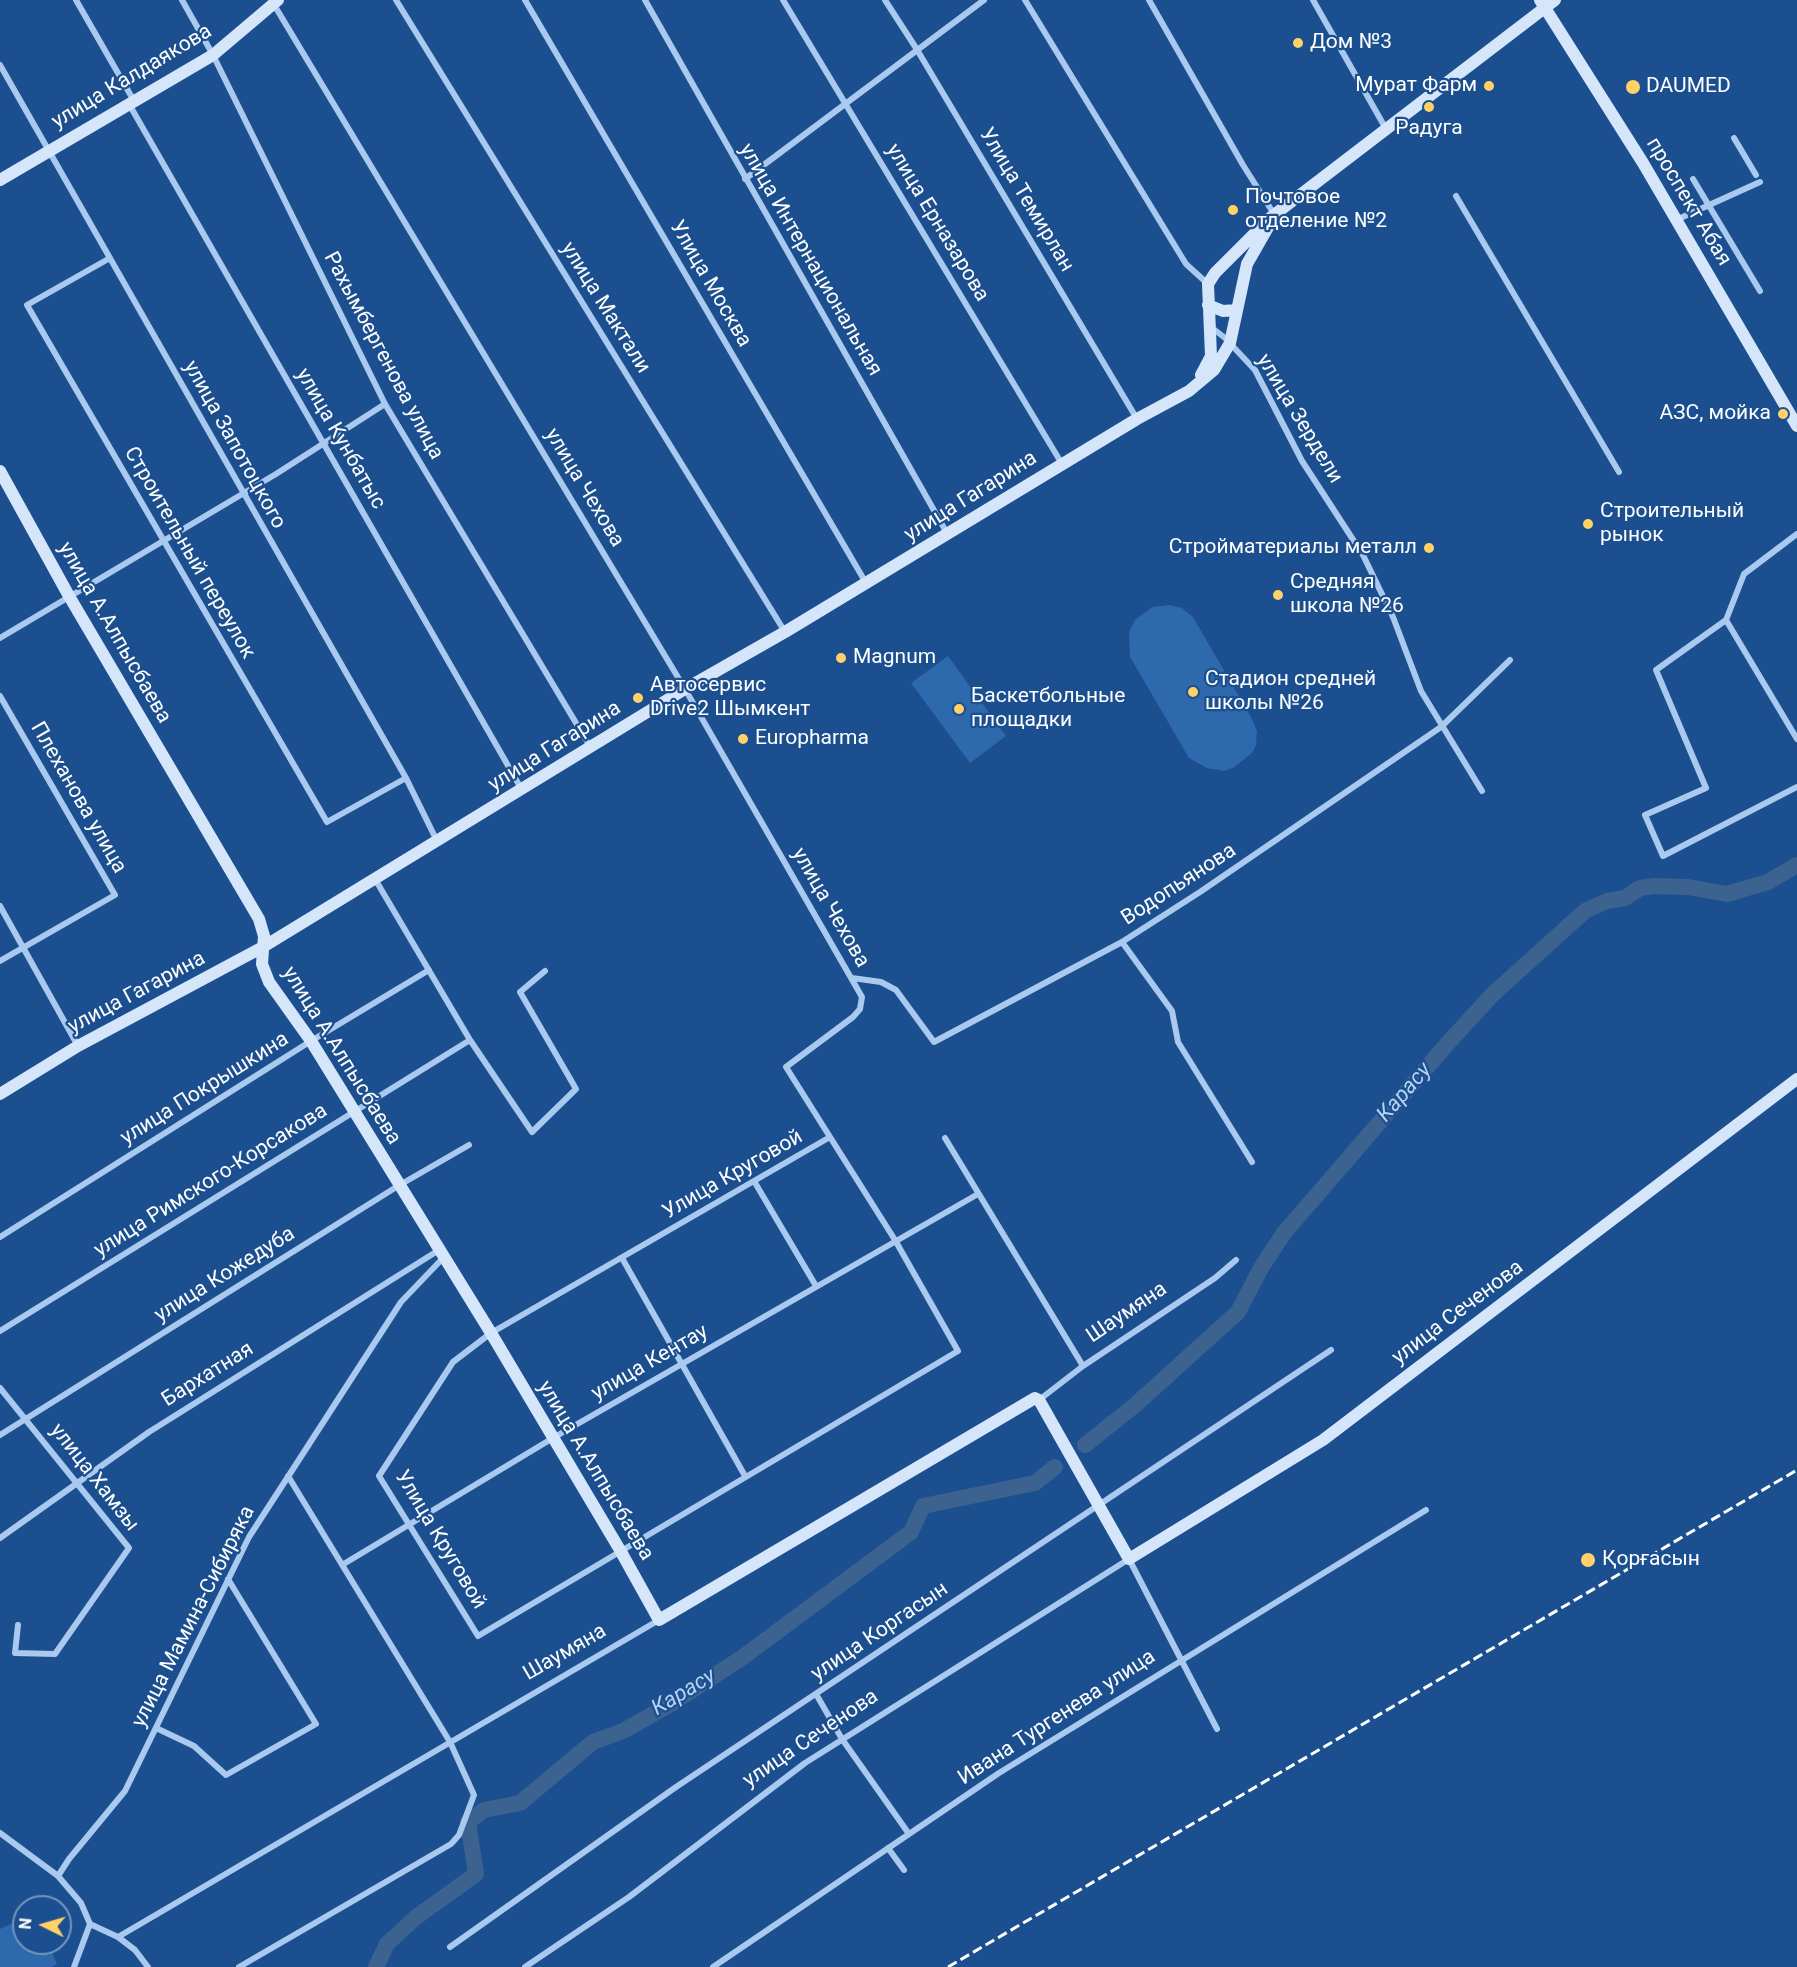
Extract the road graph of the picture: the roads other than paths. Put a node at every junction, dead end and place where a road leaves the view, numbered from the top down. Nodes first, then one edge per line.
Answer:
1 (76, 0) edge
2 (182, 0) edge
3 (396, 0) edge
4 (525, 0) edge
5 (645, 0) edge
6 (783, 0) edge
7 (885, 0) edge
8 (984, 0) edge
9 (1025, 0) edge
10 (1149, 0) edge
11 (1313, 0) edge
12 (274, 1) edge
13 (1547, 3) edge
14 (916, 48) junction
15 (213, 55) junction
16 (0, 65) edge
17 (132, 102) junction
18 (846, 103) junction
19 (1386, 129) junction
20 (1734, 138) dead end
21 (50, 150) junction
22 (1756, 175) dead end
23 (745, 179) junction
24 (1693, 179) dead end
25 (0, 180) edge
26 (1760, 182) dead end
27 (1456, 196) dead end
28 (1711, 205) junction
29 (1275, 215) junction
30 (1676, 220) junction
31 (1233, 255) junction
32 (111, 258) junction
33 (1247, 264) junction
34 (1208, 284) junction
35 (1760, 291) dead end
36 (1208, 305) junction
37 (1236, 310) junction
38 (1210, 327) junction
39 (1230, 343) junction
40 (1189, 391) junction
41 (385, 404) junction
42 (1137, 419) junction
43 (1797, 426) edge
44 (322, 443) junction
45 (1062, 464) junction
46 (0, 471) edge
47 (1619, 472) dead end
48 (242, 493) junction
49 (1797, 534) edge
50 (948, 535) junction
51 (162, 541) junction
52 (866, 584) junction
53 (69, 596) junction
54 (1726, 620) junction
55 (785, 632) junction
56 (0, 638) edge
57 (1510, 660) dead end
58 (685, 689) junction
59 (0, 696) edge
60 (1441, 727) junction
61 (1797, 739) edge
62 (591, 748) junction
63 (406, 778) junction
64 (1797, 787) edge
65 (522, 790) junction
66 (1482, 791) dead end
67 (437, 841) junction
68 (375, 879) junction
69 (0, 906) edge
70 (1122, 942) junction
71 (23, 947) junction
72 (263, 947) junction
73 (0, 961) edge
74 (429, 970) junction
75 (545, 971) dead end
76 (852, 978) junction
77 (470, 1040) junction
78 (311, 1041) junction
79 (78, 1046) junction
80 (1797, 1079) edge
81 (0, 1095) edge
82 (353, 1112) junction
83 (830, 1137) junction
84 (945, 1138) dead end
85 (469, 1145) dead end
86 (1252, 1162) dead end
87 (754, 1182) junction
88 (398, 1186) junction
89 (978, 1194) junction
90 (0, 1237) edge
91 (895, 1240) junction
92 (441, 1253) junction
93 (622, 1258) junction
94 (1236, 1260) dead end
95 (816, 1286) junction
96 (0, 1332) edge
97 (491, 1333) junction
98 (1331, 1350) dead end
99 (681, 1365) junction
100 (1083, 1366) junction
101 (0, 1388) edge
102 (1034, 1400) junction
103 (26, 1418) junction
104 (0, 1435) edge
105 (553, 1438) junction
106 (288, 1476) junction
107 (745, 1476) junction
108 (76, 1482) junction
109 (1100, 1506) junction
110 (1426, 1510) dead end
111 (408, 1524) junction
112 (0, 1538) edge
113 (620, 1550) junction
114 (1129, 1559) junction
115 (342, 1565) junction
116 (228, 1579) junction
117 (658, 1620) junction
118 (18, 1625) dead end
119 (1181, 1659) junction
120 (816, 1694) junction
121 (156, 1728) junction
122 (1217, 1729) dead end
123 (842, 1739) junction
124 (450, 1742) junction
125 (0, 1833) edge
126 (909, 1834) junction
127 (888, 1848) junction
128 (904, 1870) dead end
129 (58, 1876) junction
130 (90, 1924) junction
131 (118, 1937) junction
132 (450, 1947) dead end
133 (74, 1967) edge
134 (148, 1967) edge
135 (239, 1967) edge
136 (525, 1967) edge
137 (713, 1967) edge

1 - 17 street, улица Кунбатыс
2 - 15 street, Рахымбергенова улица
3 - 55 street, улица Мактали
4 - 52 street, Улица Москва
5 - 23 street, улица Интернациональная
6 - 18 street, улица Ерназарова
7 - 14 street, Улица Темирлан
8 - 14 street
9 - 34 street
10 - 29 street
11 - 19 street
12 - 15 street, улица Калдаякова
12 - 58 street, улица Чехова
13 - 19 street
13 - 30 street, проспект Абая
14 - 18 street
14 - 42 street, Улица Темирлан
15 - 17 street, улица Калдаякова
15 - 41 street, Рахымбергенова улица
16 - 21 street, улица Запотоцкого
17 - 21 street, улица Калдаякова
17 - 44 street, улица Кунбатыс
18 - 23 street
18 - 45 street, улица Ерназарова
19 - 29 street
20 - 22 street
21 - 25 street, улица Калдаякова
21 - 32 street, улица Запотоцкого
23 - 50 street, улица Интернациональная
24 - 28 street
26 - 28 street
27 - 47 street
28 - 30 street
28 - 35 street
29 - 31 street
29 - 33 street, улица Гагарина
30 - 43 street, проспект Абая
31 - 33 street
31 - 34 street
32 - 48 street, улица Запотоцкого
32 - 51 street, Строительный переулок
33 - 37 street, улица Гагарина
34 - 36 street, улица Гагарина
36 - 37 street
36 - 38 street, улица Гагарина
37 - 39 street, улица Гагарина
38 - 39 street, улица Зердели
38 - 40 street, улица Гагарина
39 - 40 street, улица Гагарина
39 - 60 street, улица Зердели
40 - 42 street, улица Гагарина
41 - 44 street
41 - 62 street, Рахымбергенова улица
42 - 45 street, улица Гагарина
44 - 48 street
44 - 65 street, улица Кунбатыс
45 - 50 street, улица Гагарина
46 - 53 street, улица А.Алпысбаева
48 - 51 street
48 - 63 street, улица Запотоцкого
49 - 54 street
50 - 52 street, улица Гагарина
51 - 53 street
51 - 63 street, Строительный переулок
52 - 55 street, улица Гагарина
53 - 56 street
53 - 72 street, улица А.Алпысбаева
54 - 61 street
54 - 64 street
55 - 58 street, улица Гагарина
57 - 60 street, Водопьянова
58 - 62 street, улица Гагарина
58 - 76 street, улица Чехова
59 - 71 street, Плеханова улица
60 - 66 street, улица Зердели
60 - 70 street, Водопьянова
62 - 65 street, улица Гагарина
63 - 67 street, улица Запотоцкого
65 - 67 street, улица Гагарина
67 - 68 street, улица Гагарина
68 - 72 street, улица Гагарина
68 - 74 street
69 - 71 street
70 - 76 street, Водопьянова
70 - 86 street
71 - 73 street, Плеханова улица
71 - 79 street
72 - 78 street, улица А.Алпысбаева
72 - 79 street, улица Гагарина
74 - 77 street
74 - 78 street, улица Покрышкина
75 - 77 street
76 - 83 street, улица Чехова
77 - 82 street, улица Римского-Корсакова
78 - 82 street, улица А.Алпысбаева
78 - 90 street, улица Покрышкина
79 - 81 street, улица Гагарина
80 - 114 street, улица Сеченова
82 - 88 street, улица А.Алпысбаева
82 - 96 street, улица Римского-Корсакова
83 - 87 street, Улица Круговой
83 - 91 street
84 - 89 street
85 - 88 street, улица Кожедуба
87 - 93 street, Улица Круговой
87 - 95 street
88 - 92 street, улица А.Алпысбаева
88 - 103 street, улица Кожедуба
89 - 91 street, улица Кентау
89 - 100 street
91 - 95 street, улица Кентау
91 - 107 street, Улица Круговой
92 - 97 street, улица А.Алпысбаева
92 - 106 street, улица Мамина-Сибиряка
92 - 108 street, Бархатная
93 - 97 street, Улица Круговой
93 - 99 street
94 - 100 street, Шаумяна
95 - 99 street, улица Кентау
97 - 105 street, улица А.Алпысбаева
97 - 111 street, Улица Круговой
98 - 109 street, улица Коргасын
99 - 105 street, улица Кентау
99 - 107 street
100 - 102 street, Шаумяна
101 - 103 street, улица Хамзы
102 - 109 street
102 - 117 street, Шаумяна
103 - 104 street, улица Кожедуба
103 - 108 street, улица Хамзы
105 - 111 street, улица Кентау
105 - 113 street, улица А.Алпысбаева
106 - 115 street
106 - 116 street, улица Мамина-Сибиряка
107 - 113 street, Улица Круговой
108 - 112 street, Бархатная
108 - 118 street, улица Хамзы
109 - 114 street
109 - 120 street, улица Коргасын
110 - 119 street, Ивана Тургенева улица
111 - 113 street, Улица Круговой
111 - 115 street, улица Кентау
113 - 117 street, улица А.Алпысбаева
114 - 119 street
114 - 123 street, улица Сеченова
115 - 124 street
116 - 121 street, улица Мамина-Сибиряка
116 - 121 street
117 - 124 street, Шаумяна
119 - 122 street
119 - 126 street, Ивана Тургенева улица
120 - 123 street
120 - 132 street, улица Коргасын
121 - 129 street, улица Мамина-Сибиряка
123 - 126 street
123 - 136 street, улица Сеченова
124 - 131 street, Шаумяна
124 - 135 street
125 - 129 street
126 - 127 street, Ивана Тургенева улица
127 - 128 street
127 - 137 street, Ивана Тургенева улица
129 - 130 street
130 - 131 street
130 - 133 street
131 - 134 street

